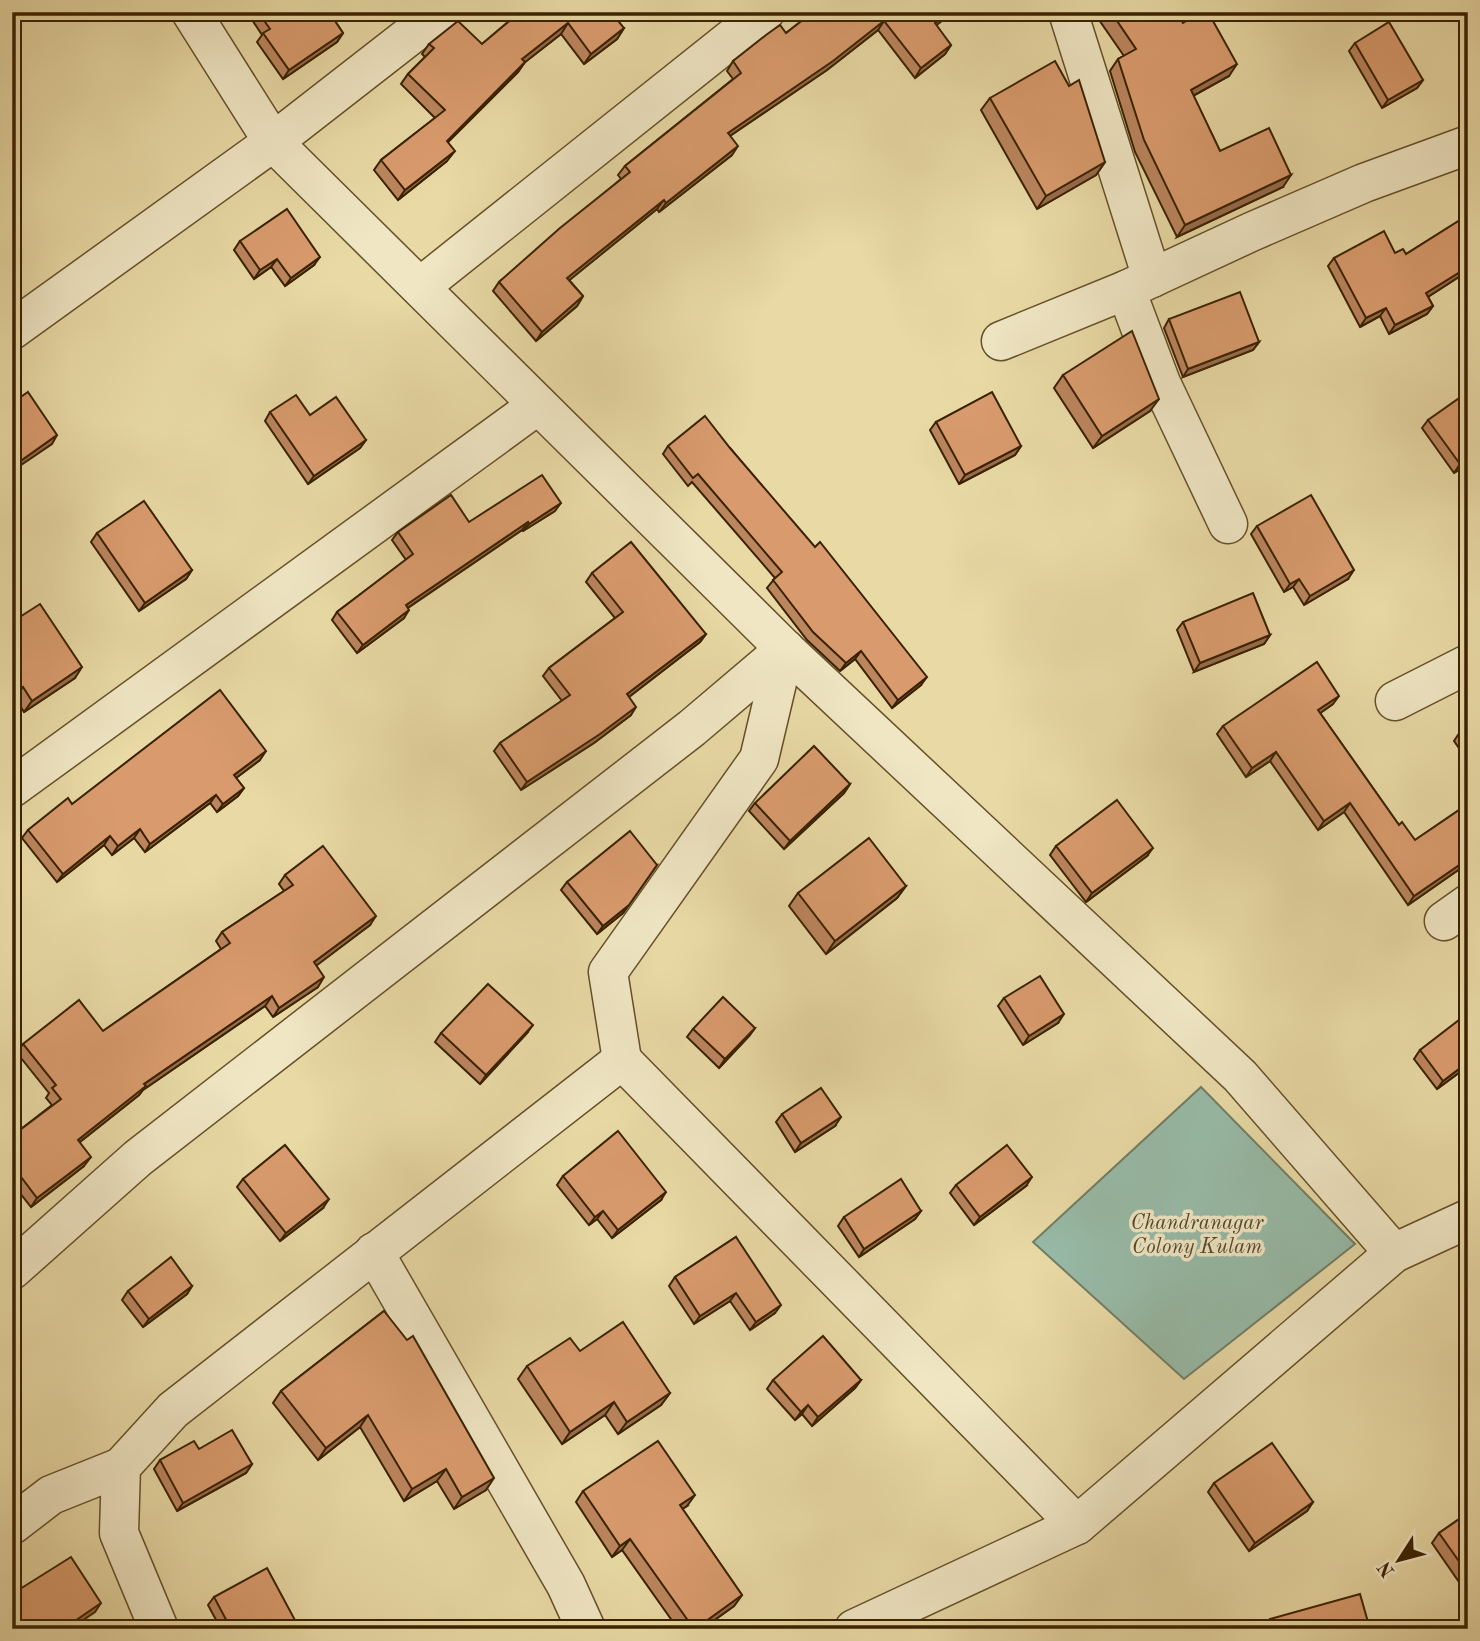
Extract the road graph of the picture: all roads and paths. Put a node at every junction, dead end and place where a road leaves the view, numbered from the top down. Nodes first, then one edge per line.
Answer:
1 (191, 12) edge
2 (440, 12) edge
3 (765, 12) edge
4 (1068, 12) edge
5 (273, 142) junction
6 (1468, 145) edge
7 (1139, 284) junction
8 (420, 287) junction
9 (12, 330) edge
10 (1001, 341) dead end
11 (538, 404) junction
12 (1228, 524) dead end
13 (785, 649) junction
14 (1468, 664) edge
15 (1395, 701) dead end
16 (12, 788) edge
17 (622, 1060) junction
18 (1468, 1219) edge
19 (374, 1252) junction
20 (1394, 1253) junction
21 (12, 1270) edge
22 (121, 1467) junction
23 (12, 1525) edge
24 (1077, 1525) junction
25 (159, 1629) edge
26 (586, 1629) edge
27 (854, 1629) edge

1 - 5 street
2 - 5 street
3 - 8 street
4 - 7 street
5 - 8 street
5 - 9 street
6 - 7 street
7 - 10 street
7 - 12 street
8 - 11 street
11 - 13 street
11 - 16 street
13 - 17 street
13 - 20 street
13 - 21 street
14 - 15 street
17 - 19 street
17 - 24 street
18 - 20 street
19 - 22 street
19 - 26 street
20 - 24 street
22 - 23 street
22 - 25 street
24 - 27 street

